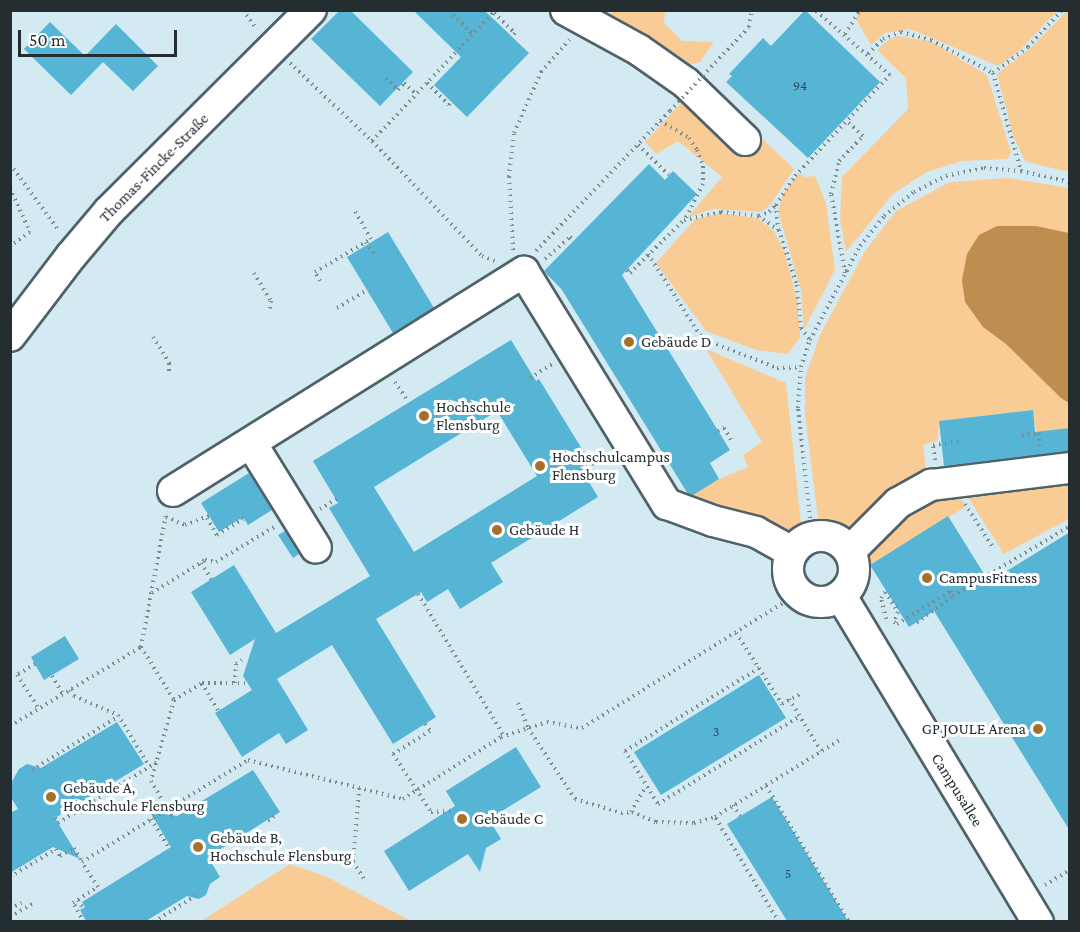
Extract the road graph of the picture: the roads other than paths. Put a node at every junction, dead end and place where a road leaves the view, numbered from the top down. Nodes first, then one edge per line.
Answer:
1 (311, 10) edge
2 (575, 17) edge
3 (745, 140) dead end
4 (10, 336) edge
5 (251, 443) junction
6 (1070, 468) edge
7 (169, 504) road end
8 (802, 544) junction
9 (316, 548) dead end
10 (850, 551) junction
11 (841, 596) junction
12 (1038, 921) edge

1 - 4 street, Thomas-Fincke-Straße
2 - 3 street
5 - 7 street
5 - 8 street
5 - 9 street
6 - 10 street
8 - 10 street
8 - 11 street
10 - 11 street
11 - 12 street, Campusallee

